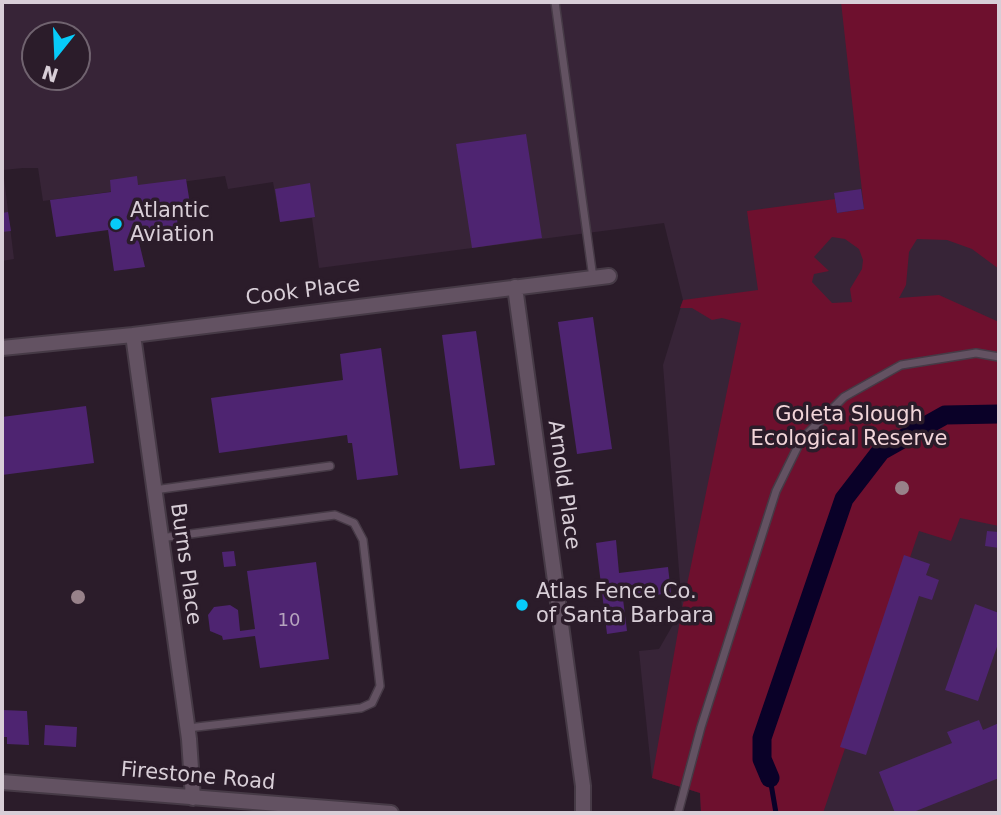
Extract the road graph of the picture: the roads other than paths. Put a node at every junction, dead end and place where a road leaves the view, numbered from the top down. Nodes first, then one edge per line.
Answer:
1 (555, 2) edge
2 (609, 276) dead end
3 (593, 278) junction
4 (515, 287) junction
5 (133, 335) junction
6 (2, 348) edge
7 (999, 357) edge
8 (330, 466) dead end
9 (153, 490) junction
10 (159, 538) junction
11 (188, 728) junction
12 (2, 782) edge
13 (193, 798) junction
14 (391, 813) edge
15 (583, 813) edge
16 (678, 813) edge

1 - 3 lane
2 - 3 street, Cook Place
3 - 4 street, Cook Place
4 - 5 street, Cook Place
4 - 15 street, Arnold Place
5 - 6 street, Cook Place
5 - 9 street, Burns Place
7 - 16 lane
8 - 9 lane
9 - 10 street, Burns Place
10 - 11 street, Burns Place
10 - 11 lane
11 - 13 street, Burns Place
12 - 13 street, Firestone Road
13 - 14 street, Firestone Road

